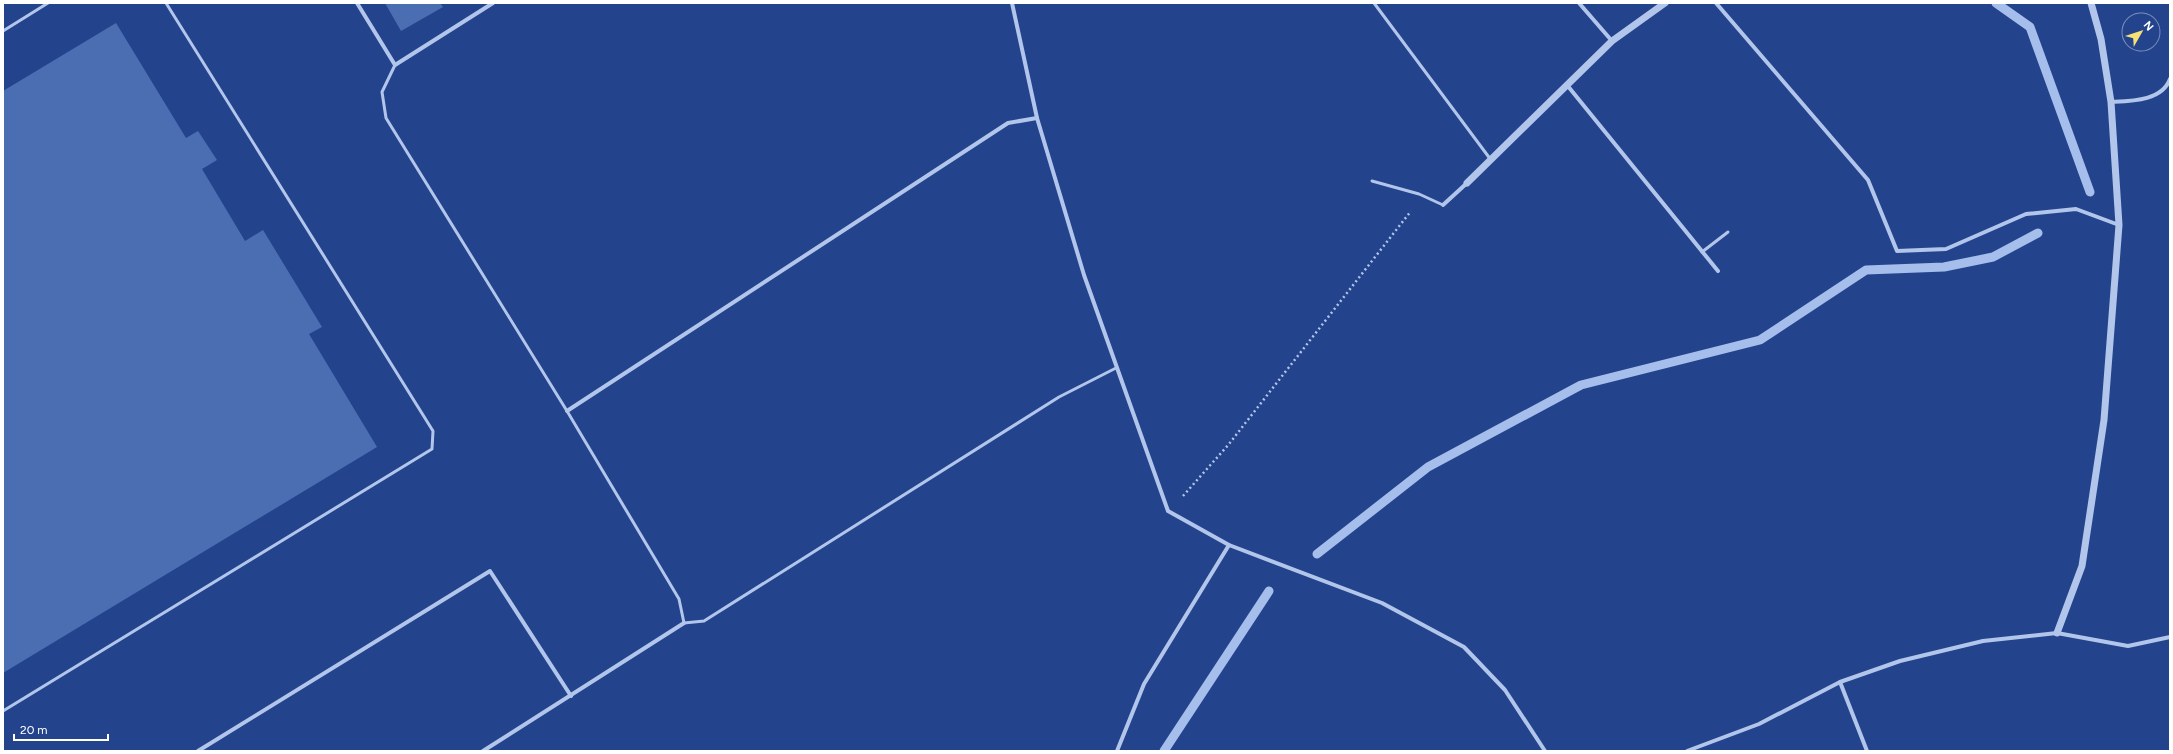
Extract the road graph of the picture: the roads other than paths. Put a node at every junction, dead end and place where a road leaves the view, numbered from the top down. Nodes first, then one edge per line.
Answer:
1 (48, 3) edge
2 (166, 3) edge
3 (357, 3) edge
4 (493, 3) edge
5 (1012, 3) edge
6 (1374, 3) edge
7 (1579, 3) edge
8 (1665, 3) edge
9 (1716, 3) edge
10 (2091, 3) edge
11 (3, 31) edge
12 (1612, 41) junction
13 (395, 65) junction
14 (2170, 79) edge
15 (1567, 85) junction
16 (2111, 102) junction
17 (1037, 118) junction
18 (1491, 160) junction
19 (1372, 181) dead end
20 (1466, 183) joint
21 (1443, 205) joint
22 (2119, 225) junction
23 (1728, 232) dead end
24 (1702, 252) junction
25 (1718, 271) dead end
26 (1116, 368) junction
27 (567, 412) junction
28 (1229, 545) junction
29 (684, 623) junction
30 (2057, 634) junction
31 (2170, 636) edge
32 (1840, 682) junction
33 (571, 696) junction
34 (3, 711) edge
35 (198, 751) edge
36 (483, 751) edge
37 (1117, 751) edge
38 (1545, 751) edge
39 (1687, 751) edge
40 (1867, 751) edge

1 - 11 lane
2 - 34 lane
3 - 13 street
4 - 13 street
5 - 17 street
6 - 18 lane
7 - 12 street
8 - 12 street
9 - 22 street
10 - 16 street
12 - 15 street
13 - 27 lane
14 - 16 street
15 - 18 street
15 - 24 street
16 - 22 street
17 - 26 street
17 - 27 street
18 - 20 street
19 - 21 lane
20 - 21 street
22 - 30 street
23 - 24 lane
24 - 25 street
26 - 28 street
26 - 29 lane
27 - 29 lane
28 - 37 street
28 - 38 street
29 - 33 street
30 - 31 street
30 - 32 street
32 - 39 street
32 - 40 street
33 - 35 street
33 - 36 street

